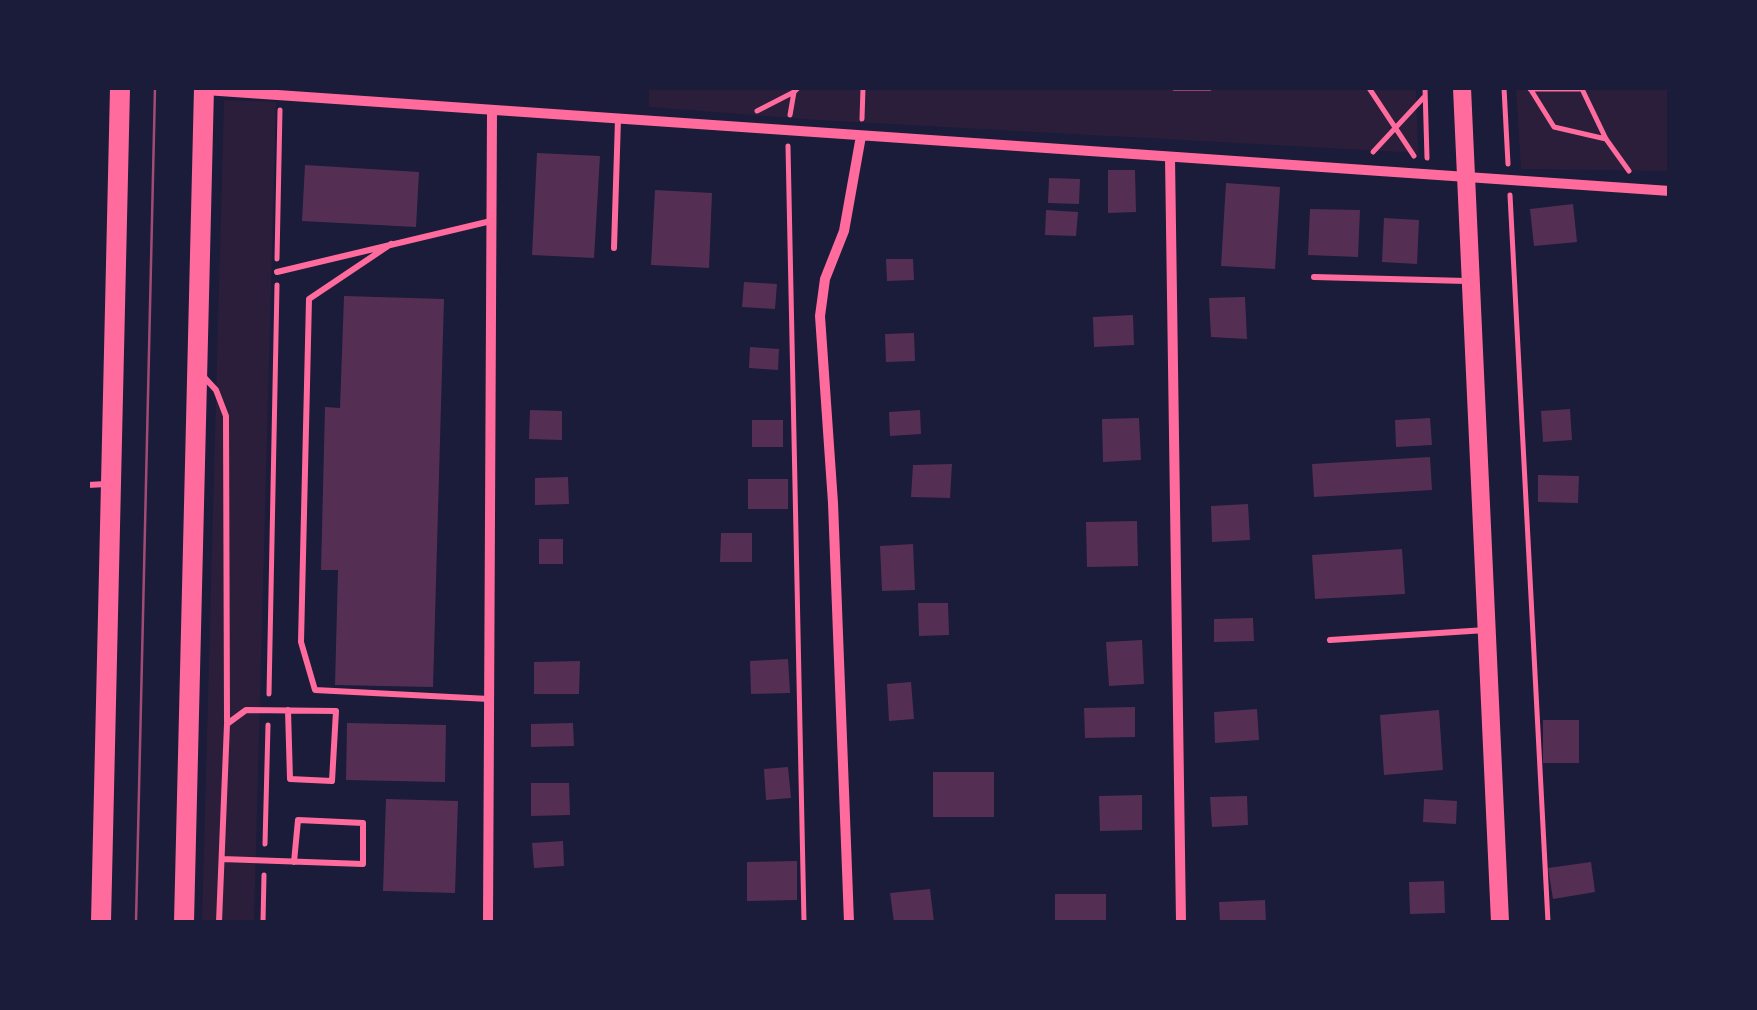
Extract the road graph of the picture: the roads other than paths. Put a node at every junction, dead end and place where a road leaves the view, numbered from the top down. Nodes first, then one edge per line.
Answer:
1 (120, 88) edge
2 (1462, 88) edge
3 (204, 89) edge
4 (492, 111) junction
5 (618, 119) junction
6 (861, 136) junction
7 (1170, 157) junction
8 (1468, 179) junction
9 (1670, 191) edge
10 (491, 221) junction
11 (391, 244) junction
12 (614, 248) dead end
13 (277, 272) road end
14 (1314, 278) dead end
15 (1472, 282) junction
16 (198, 370) junction
17 (88, 484) edge
18 (112, 484) junction
19 (1488, 630) junction
20 (1330, 640) dead end
21 (488, 699) junction
22 (288, 710) junction
23 (227, 724) junction
24 (96, 792) edge
25 (222, 859) junction
26 (294, 862) junction
27 (101, 922) edge
28 (184, 922) edge
29 (219, 922) edge
30 (488, 922) edge
31 (848, 922) edge
32 (1181, 922) edge
33 (1500, 922) edge

1 - 18 main road
2 - 8 street
3 - 4 street
3 - 16 main road
4 - 5 street
4 - 10 street
5 - 6 street
5 - 12 lane
6 - 7 street
6 - 31 street
7 - 8 street
7 - 32 street
8 - 9 street
8 - 15 street
10 - 11 lane
10 - 21 street
11 - 13 lane
11 - 21 lane
14 - 15 lane
15 - 19 street
16 - 23 lane
16 - 28 main road
17 - 18 lane
18 - 24 main road
19 - 20 lane
19 - 33 street
21 - 30 street
22 - 22 lane
22 - 23 lane
23 - 25 lane
24 - 27 main road
25 - 26 lane
25 - 29 lane
26 - 26 lane

